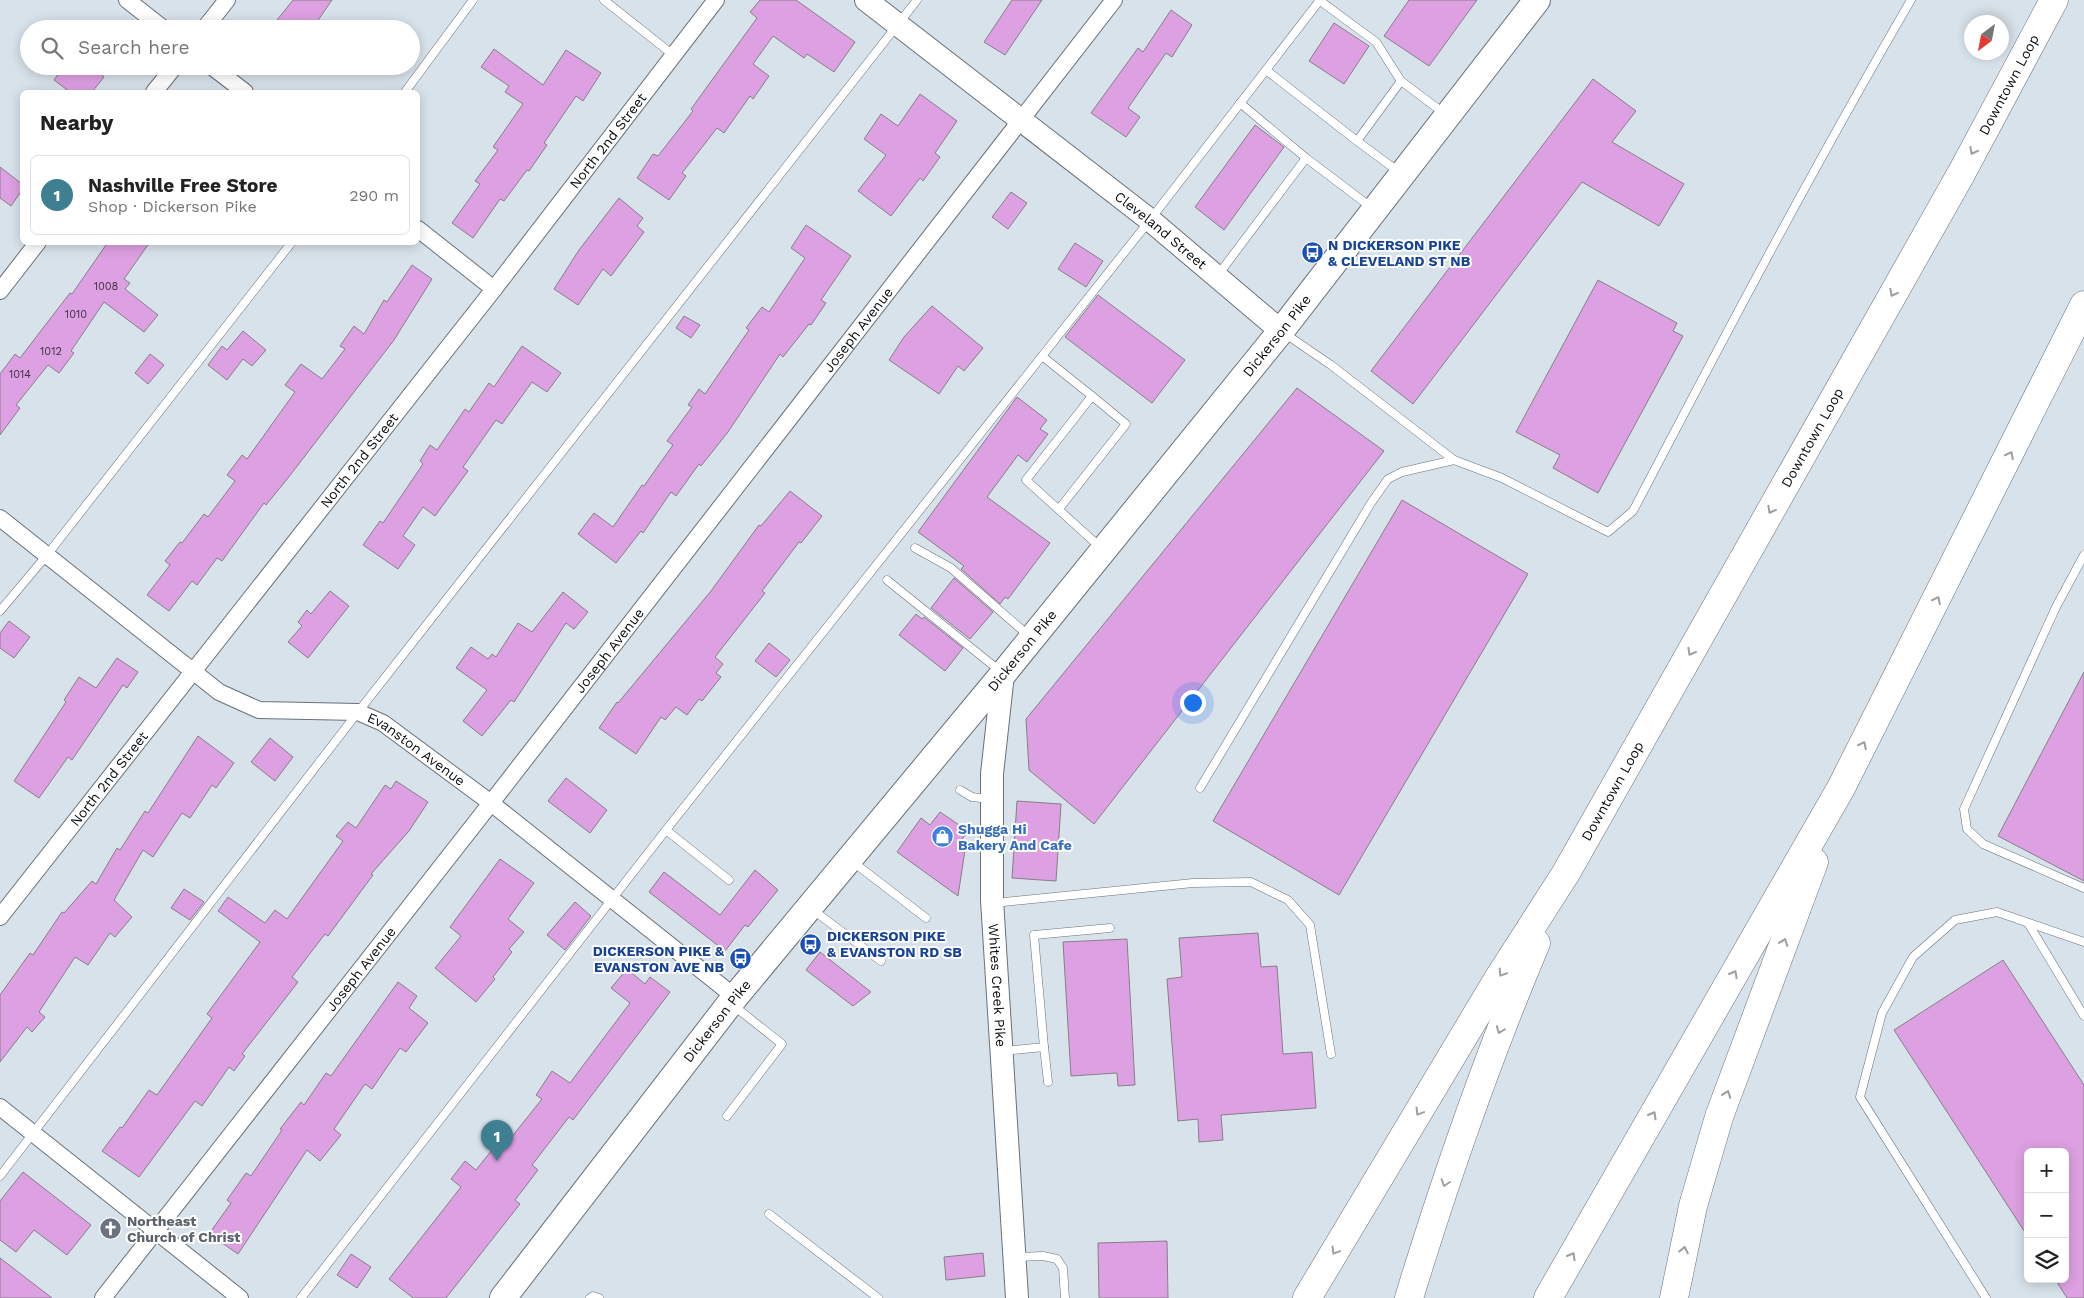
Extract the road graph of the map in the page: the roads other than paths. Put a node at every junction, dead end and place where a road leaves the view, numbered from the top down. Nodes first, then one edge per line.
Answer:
1 (127, 0) edge
2 (226, 0) edge
3 (473, 0) edge
4 (604, 0) edge
5 (716, 0) edge
6 (866, 0) edge
7 (917, 0) edge
8 (1114, 0) edge
9 (1320, 0) edge
10 (1538, 0) edge
11 (1911, 0) edge
12 (2054, 0) edge
13 (153, 20) edge
14 (211, 20) edge
15 (897, 25) junction
16 (672, 54) junction
17 (1266, 70) junction
18 (420, 73) edge
19 (168, 75) edge
20 (223, 75) edge
21 (418, 75) edge
22 (1401, 82) junction
23 (156, 90) edge
24 (242, 90) edge
25 (407, 90) edge
26 (1240, 103) junction
27 (1448, 116) junction
28 (1020, 121) junction
29 (1357, 141) junction
30 (1306, 158) junction
31 (1402, 175) junction
32 (1375, 210) junction
33 (1150, 220) junction
34 (420, 231) edge
35 (36, 245) edge
36 (290, 245) edge
37 (1217, 277) junction
38 (494, 289) junction
39 (0, 291) edge
40 (2084, 305) edge
41 (1282, 331) junction
42 (1042, 356) junction
43 (1092, 396) junction
44 (1454, 460) junction
45 (1059, 509) junction
46 (0, 518) edge
47 (915, 548) dead end
48 (1104, 550) junction
49 (47, 555) junction
50 (2084, 555) edge
51 (887, 580) dead end
52 (0, 611) edge
53 (1032, 639) junction
54 (194, 670) junction
55 (1003, 674) junction
56 (358, 712) junction
57 (1200, 788) dead end
58 (1841, 788) junction
59 (960, 790) dead end
60 (992, 799) junction
61 (491, 803) junction
62 (666, 830) junction
63 (849, 860) junction
64 (1566, 873) junction
65 (729, 880) dead end
66 (2084, 888) edge
67 (612, 899) junction
68 (992, 903) junction
69 (810, 907) junction
70 (0, 917) edge
71 (926, 918) dead end
72 (2028, 923) junction
73 (1110, 928) dead end
74 (2084, 942) edge
75 (881, 961) dead end
76 (733, 1000) junction
77 (2083, 1013) edge
78 (1044, 1047) junction
79 (1001, 1052) junction
80 (1331, 1054) dead end
81 (1048, 1082) dead end
82 (0, 1106) edge
83 (727, 1116) dead end
84 (33, 1134) junction
85 (0, 1176) edge
86 (769, 1214) dead end
87 (155, 1232) junction
88 (1014, 1257) junction
89 (103, 1298) edge
90 (240, 1298) edge
91 (301, 1298) edge
92 (502, 1298) edge
93 (590, 1298) edge
94 (599, 1298) edge
95 (878, 1298) edge
96 (1017, 1298) edge
97 (1065, 1298) edge
98 (1308, 1298) edge
99 (1409, 1298) edge
100 (1548, 1298) edge
101 (1674, 1298) edge
102 (1986, 1298) edge

1 - 13 street
2 - 14 street
3 - 18 lane
4 - 16 lane
5 - 16 street, North 2nd Street
6 - 15 street, Cleveland Street
7 - 15 lane
8 - 28 street, Joseph Avenue
9 - 17 lane
9 - 22 lane
10 - 27 main road, Dickerson Pike
11 - 44 lane, Cleveland Street
12 -> 64 highway, Downtown Loop
15 - 28 street, Cleveland Street
15 - 56 lane
16 - 38 street, North 2nd Street
17 - 26 lane
17 - 29 lane
19 - 23 street
20 - 24 street
21 - 25 lane
22 - 27 lane
22 - 29 lane
26 - 30 lane
26 - 33 lane
27 - 31 main road, Dickerson Pike
28 - 33 street, Cleveland Street
28 - 61 street, Joseph Avenue
29 - 31 lane
30 - 32 lane
30 - 37 lane
31 - 32 main road, Dickerson Pike
32 - 41 main road, Dickerson Pike
33 - 37 street, Cleveland Street
33 - 42 lane
34 - 38 street
35 - 39 street
36 - 49 lane
37 - 41 street, Cleveland Street
38 - 54 street, North 2nd Street
58 -> 40 highway
41 - 44 lane, Cleveland Street
41 - 48 main road, Dickerson Pike
42 - 43 lane
42 - 62 lane
43 - 45 lane
43 - 45 lane
44 - 57 lane
45 - 48 lane
46 - 49 street, Evanston Avenue
47 - 53 lane
48 - 53 main road, Dickerson Pike
49 - 52 lane
49 - 54 street, Evanston Avenue
50 - 66 lane
51 - 55 lane
53 - 55 main road, Dickerson Pike
54 - 56 street, Evanston Avenue
54 - 70 street, North 2nd Street
55 - 60 street, Whites Creek Pike
55 - 63 main road, Dickerson Pike
56 - 61 street, Evanston Avenue
56 - 84 lane
100 -> 58 highway
101 -> 58 highway
59 - 60 lane
60 - 68 street, Whites Creek Pike
61 - 67 street, Evanston Avenue
61 - 87 street, Joseph Avenue
62 - 65 lane
62 - 67 lane
63 - 69 main road, Dickerson Pike
63 - 71 lane
64 -> 98 highway
64 -> 99 highway
67 - 76 street, Evanston Avenue
67 - 91 lane
68 - 79 street, Whites Creek Pike
68 - 80 lane
69 - 75 lane
69 - 76 main road, Dickerson Pike
72 - 74 lane
72 - 77 lane
72 - 102 lane
73 - 78 lane
76 - 83 lane
76 - 92 main road, Dickerson Pike
78 - 79 lane
78 - 81 lane
79 - 88 street, Whites Creek Pike
82 - 84 street
84 - 85 lane
84 - 87 street
86 - 95 lane
87 - 89 street, Joseph Avenue
87 - 90 street
88 - 96 street, Whites Creek Pike
88 - 97 lane
93 - 94 lane

